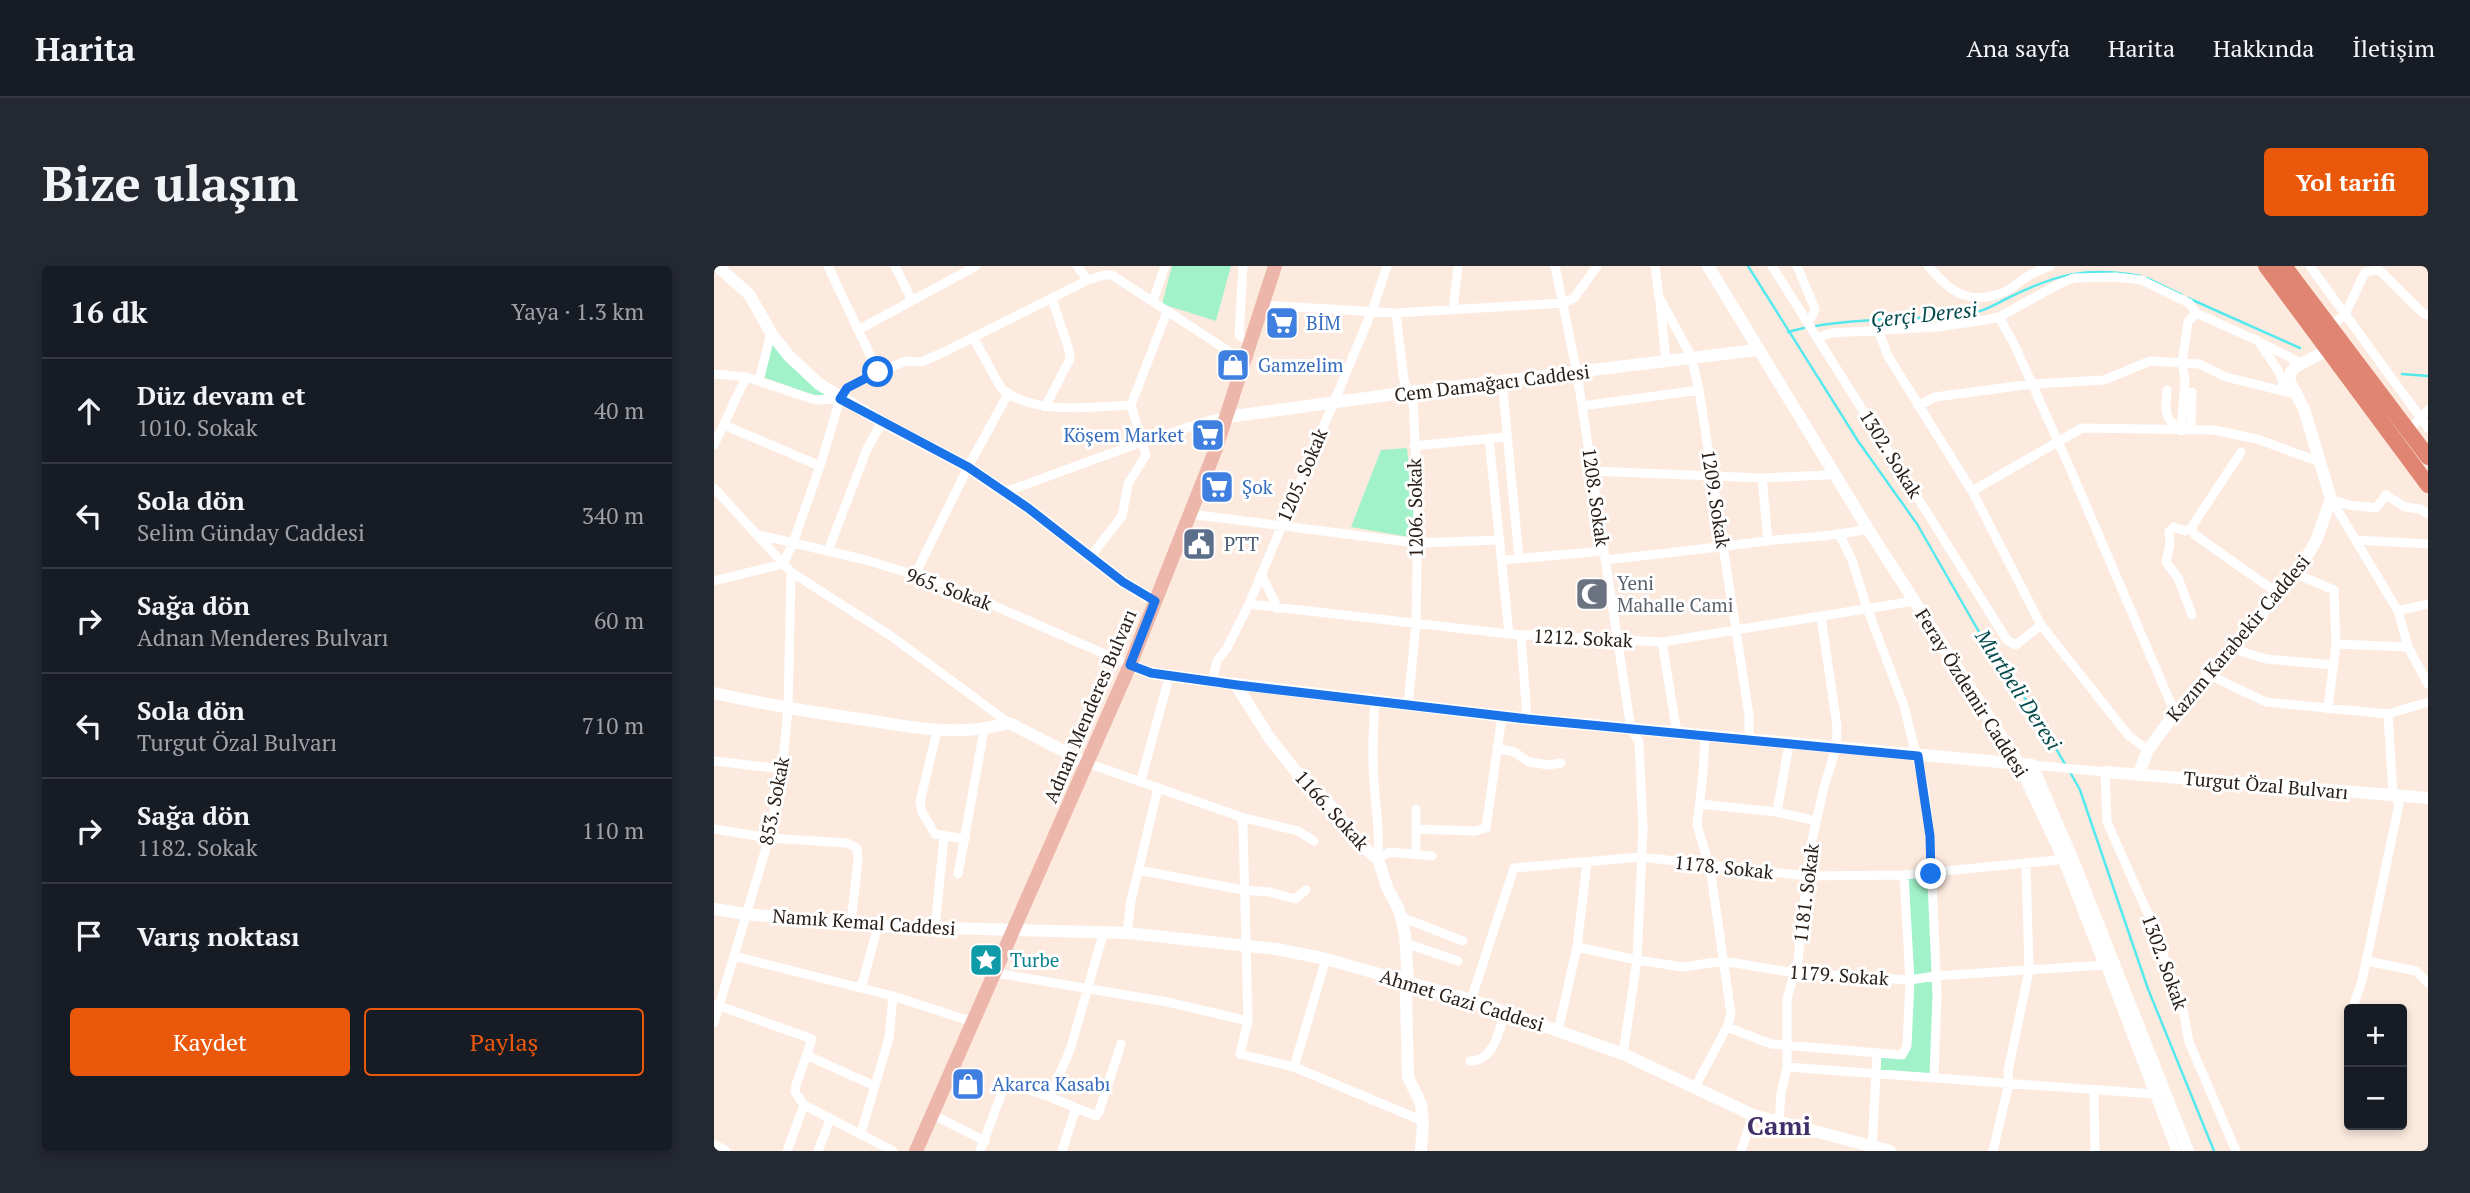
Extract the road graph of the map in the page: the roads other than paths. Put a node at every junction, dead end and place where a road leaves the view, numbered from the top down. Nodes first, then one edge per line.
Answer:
1 (828, 266) edge
2 (895, 266) edge
3 (976, 266) edge
4 (1077, 266) edge
5 (1165, 266) edge
6 (1243, 266) edge
7 (1275, 266) edge
8 (1387, 266) edge
9 (1458, 266) edge
10 (1555, 266) edge
11 (1597, 266) edge
12 (1655, 266) edge
13 (1707, 266) edge
14 (1772, 266) edge
15 (1797, 266) edge
16 (1928, 266) edge
17 (2050, 266) edge
18 (2266, 266) edge
19 (2310, 266) edge
20 (717, 267) edge
21 (2287, 267) edge
22 (1114, 270) edge
23 (1088, 280) junction
24 (1659, 297) junction
25 (1052, 299) junction
26 (912, 301) junction
27 (1153, 301) junction
28 (1564, 303) junction
29 (1262, 305) junction
30 (1453, 310) junction
31 (1372, 311) junction
32 (1167, 312) junction
33 (1396, 313) junction
34 (2196, 313) junction
35 (2345, 314) junction
36 (2428, 315) edge
37 (1999, 317) junction
38 (1807, 322) junction
39 (2331, 326) junction
40 (858, 330) junction
41 (1878, 330) junction
42 (771, 333) junction
43 (973, 337) junction
44 (1817, 338) junction
45 (2258, 341) junction
46 (1251, 343) junction
47 (1757, 350) junction
48 (2328, 350) junction
49 (1691, 356) junction
50 (1666, 361) junction
51 (1245, 362) junction
52 (2182, 363) junction
53 (2301, 363) junction
54 (878, 372) junction
55 (714, 373) edge
56 (1577, 373) junction
57 (746, 377) junction
58 (759, 381) junction
59 (1502, 381) junction
60 (2032, 384) junction
61 (1699, 390) junction
62 (2167, 390) dead end
63 (2192, 391) dead end
64 (2281, 391) junction
65 (1410, 392) junction
66 (1008, 394) junction
67 (2295, 394) junction
68 (840, 399) junction
69 (1334, 402) junction
70 (1131, 405) junction
71 (1582, 406) junction
72 (1045, 407) junction
73 (1918, 407) junction
74 (2428, 410) edge
75 (2420, 417) junction
76 (1227, 418) junction
77 (882, 422) junction
78 (724, 425) junction
79 (2428, 428) edge
80 (2192, 429) junction
81 (2408, 430) junction
82 (2181, 431) junction
83 (1489, 438) junction
84 (1506, 438) junction
85 (1142, 442) junction
86 (2057, 444) junction
87 (714, 445) edge
88 (1414, 446) junction
89 (2241, 452) dead end
90 (2428, 457) edge
91 (2320, 462) junction
92 (820, 466) junction
93 (968, 467) junction
94 (1833, 470) junction
95 (1592, 471) junction
96 (1711, 476) junction
97 (1762, 478) junction
98 (2428, 485) edge
99 (714, 488) edge
100 (1972, 491) junction
101 (1005, 492) junction
102 (2331, 499) junction
103 (1191, 514) junction
104 (2428, 514) edge
105 (1281, 526) junction
106 (2191, 527) junction
107 (1868, 530) junction
108 (759, 535) junction
109 (1840, 536) junction
110 (1500, 540) junction
111 (2356, 540) junction
112 (1768, 541) junction
113 (793, 543) junction
114 (1416, 543) junction
115 (2428, 544) edge
116 (1724, 548) junction
117 (828, 551) junction
118 (1605, 555) junction
119 (1091, 556) junction
120 (1519, 558) junction
121 (1503, 560) junction
122 (783, 564) junction
123 (792, 572) junction
124 (1261, 573) junction
125 (2296, 574) junction
126 (915, 575) junction
127 (714, 581) edge
128 (2279, 593) junction
129 (1155, 601) junction
130 (1914, 601) junction
131 (1249, 604) junction
132 (2428, 604) edge
133 (1867, 608) junction
134 (1278, 609) junction
135 (2398, 611) junction
136 (2192, 615) dead end
137 (1821, 617) junction
138 (1416, 624) junction
139 (2042, 625) junction
140 (1736, 630) junction
141 (1509, 634) junction
142 (1521, 635) junction
143 (1619, 640) junction
144 (1662, 642) junction
145 (2336, 644) junction
146 (2408, 647) junction
147 (2231, 648) junction
148 (1130, 665) junction
149 (2333, 665) junction
150 (2207, 674) junction
151 (1212, 681) junction
152 (2428, 684) edge
153 (1167, 685) dead end
154 (1237, 685) junction
155 (714, 693) edge
156 (1375, 701) junction
157 (2428, 702) edge
158 (1408, 705) junction
159 (788, 709) junction
160 (2328, 709) junction
161 (2175, 713) junction
162 (2388, 714) junction
163 (1502, 716) junction
164 (1527, 719) junction
165 (1009, 723) junction
166 (1631, 729) junction
167 (985, 730) junction
168 (936, 731) junction
169 (1678, 733) junction
170 (1705, 736) junction
171 (1749, 740) junction
172 (1789, 744) junction
173 (1497, 748) junction
174 (1836, 748) junction
175 (2148, 750) junction
176 (1918, 756) junction
177 (714, 761) edge
178 (1087, 763) junction
179 (1561, 763) dead end
180 (2025, 765) junction
181 (782, 769) junction
182 (2105, 772) junction
183 (2138, 775) junction
184 (1141, 780) junction
185 (1158, 788) junction
186 (2393, 795) junction
187 (2428, 798) edge
188 (1700, 804) junction
189 (1416, 808) dead end
190 (1777, 812) junction
191 (1241, 817) junction
192 (1816, 821) junction
193 (714, 829) edge
194 (1418, 829) junction
195 (944, 836) junction
196 (769, 838) junction
197 (965, 839) junction
198 (1314, 842) dead end
199 (1416, 855) junction
200 (1432, 856) dead end
201 (1641, 858) junction
202 (1378, 859) junction
203 (2068, 859) junction
204 (1587, 862) junction
205 (2026, 864) junction
206 (1710, 867) junction
207 (1138, 870) junction
208 (958, 874) dead end
209 (1931, 874) junction
210 (1904, 875) junction
211 (1807, 876) junction
212 (1243, 890) junction
213 (1306, 890) dead end
214 (714, 909) edge
215 (745, 914) junction
216 (1401, 916) junction
217 (851, 923) junction
218 (878, 926) junction
219 (935, 928) junction
220 (1014, 929) junction
221 (1104, 931) junction
222 (1127, 933) junction
223 (1463, 941) dead end
224 (1405, 943) junction
225 (1247, 946) junction
226 (1577, 947) junction
227 (734, 956) junction
228 (1326, 959) junction
229 (1637, 960) junction
230 (1458, 961) dead end
231 (1723, 961) junction
232 (2367, 961) junction
233 (2109, 964) junction
234 (2029, 971) junction
235 (996, 973) junction
236 (1795, 973) junction
237 (1935, 976) junction
238 (1910, 980) junction
239 (1408, 982) junction
240 (2428, 983) edge
241 (860, 988) junction
242 (1087, 990) junction
243 (893, 996) junction
244 (1471, 1000) junction
245 (717, 1004) edge
246 (2354, 1004) edge
247 (1505, 1012) junction
248 (1248, 1021) junction
249 (974, 1022) junction
250 (714, 1023) edge
251 (1727, 1027) junction
252 (1558, 1031) junction
253 (1121, 1044) dead end
254 (1787, 1045) junction
255 (1623, 1054) junction
256 (1877, 1054) junction
257 (806, 1055) junction
258 (1469, 1061) dead end
259 (1787, 1067) junction
260 (1294, 1068) junction
261 (1875, 1073) junction
262 (1934, 1076) junction
263 (2009, 1083) junction
264 (875, 1086) junction
265 (1695, 1087) junction
266 (2094, 1091) junction
267 (2154, 1094) junction
268 (1050, 1097) junction
269 (804, 1105) junction
270 (1076, 1108) junction
271 (933, 1115) junction
272 (1753, 1115) junction
273 (830, 1120) junction
274 (1423, 1121) junction
275 (1779, 1124) junction
276 (861, 1133) junction
277 (985, 1141) junction
278 (714, 1146) edge
279 (1872, 1149) edge
280 (724, 1151) edge
281 (787, 1151) edge
282 (818, 1151) edge
283 (893, 1151) edge
284 (916, 1151) edge
285 (980, 1151) edge
286 (1062, 1151) edge
287 (1421, 1151) edge
288 (1741, 1151) edge
289 (1890, 1151) edge
290 (1993, 1151) edge
291 (2095, 1151) edge
292 (2176, 1151) edge
293 (2189, 1151) edge
294 (2236, 1151) edge

1 - 40 street
2 - 26 street
3 - 26 street
4 - 23 street
5 - 27 street
6 - 46 street
7 - 29 main road, Adnan Menderes Bulvarı
8 - 31 street, 1205. Sokak
9 - 30 street
10 - 28 street, 1208. Sokak
11 - 28 street
12 - 24 street, 1209. Sokak
13 - 47 street, Feray Özdemir Caddesi
14 - 38 street
15 - 38 street
16 - 17 street
18 - 48 highway
19 - 35 street
20 - 42 street
21 - 39 highway
22 - 23 street
22 - 27 street
23 - 25 street
24 - 49 street, 1209. Sokak
24 - 50 street
25 - 43 street
25 - 72 street
26 - 40 street
27 - 32 street
28 - 30 street
28 - 56 street, 1208. Sokak
29 - 31 street
29 - 46 main road, Adnan Menderes Bulvarı
30 - 33 street
31 - 33 street
31 - 69 street, 1205. Sokak
32 - 51 street
32 - 70 street
33 - 65 street, 1206. Sokak
34 - 37 street
34 - 45 street
34 - 52 street
35 - 36 street
35 - 39 street
35 - 75 street
37 - 41 street
37 - 60 street
38 - 44 street
39 - 81 highway
40 - 54 street
41 - 44 street
41 - 73 street
42 - 58 street
42 - 68 street
43 - 54 street
43 - 66 street
44 - 139 street, 1302. Sokak
45 - 53 street
45 - 64 street
46 - 51 main road, Adnan Menderes Bulvarı
47 - 49 street, Cem Damağacı Caddesi
47 - 94 street, Feray Özdemir Caddesi
48 - 53 street
48 - 98 highway
49 - 50 street, Cem Damağacı Caddesi
49 - 61 street, 1209. Sokak
50 - 56 street, Cem Damağacı Caddesi
51 - 76 main road, Adnan Menderes Bulvarı
52 - 60 street
52 - 64 street
52 - 82 street
53 - 67 street
54 - 68 street
55 - 57 street
56 - 59 street, Cem Damağacı Caddesi
56 - 71 street, 1208. Sokak
57 - 58 street
57 - 78 street
58 - 68 street
59 - 65 street, Cem Damağacı Caddesi
59 - 84 street
60 - 73 street
60 - 86 street
61 - 71 street
61 - 96 street, 1209. Sokak
62 - 82 street
63 - 80 street
64 - 67 street
65 - 69 street, Cem Damağacı Caddesi
65 - 88 street, 1206. Sokak
66 - 72 street
66 - 93 street
67 - 91 street
68 - 77 street
68 - 92 street
69 - 76 street, Cem Damağacı Caddesi
69 - 105 street, 1205. Sokak
70 - 72 street
70 - 85 street
71 - 95 street, 1208. Sokak
73 - 100 street
74 - 75 street
75 - 79 street
75 - 81 street
76 - 85 street
76 - 103 main road, Adnan Menderes Bulvarı
77 - 93 street
77 - 117 street
78 - 87 street
78 - 92 street
80 - 82 street
80 - 91 street
81 - 90 highway
82 - 86 street
83 - 84 street
83 - 88 street
83 - 110 street
84 - 120 street
85 - 101 street
85 - 119 street
86 - 100 street
86 - 161 street
88 - 114 street, 1206. Sokak
89 - 106 street
91 - 102 street
92 - 113 street
93 - 101 street
93 - 126 street
94 - 97 street
94 - 107 street, Feray Özdemir Caddesi
95 - 96 street
95 - 118 street, 1208. Sokak
96 - 97 street
96 - 116 street, 1209. Sokak
97 - 112 street
99 - 108 street
100 - 139 street
101 - 119 street
102 - 104 street
102 - 111 street
102 - 125 street, Kazım Karabekir Caddesi
103 - 105 street
103 - 129 main road, Adnan Menderes Bulvarı
105 - 114 street
105 - 124 street, 1205. Sokak
106 - 128 street
106 - 136 street
107 - 109 street
107 - 130 street, Feray Özdemir Caddesi
108 - 113 street, 965. Sokak
108 - 122 street
109 - 112 street
109 - 133 street
110 - 114 street
110 - 121 street
111 - 115 street
111 - 135 street
112 - 116 street
113 - 117 street, 965. Sokak
113 - 122 street
114 - 138 street, 1206. Sokak
116 - 118 street
116 - 140 street, 1209. Sokak
117 - 126 street, 965. Sokak
118 - 120 street
118 - 143 street, 1208. Sokak
119 - 129 street
120 - 121 street
121 - 141 street
122 - 123 street
122 - 127 street
123 - 159 street, 853. Sokak
123 - 165 street
124 - 131 street, 1205. Sokak
124 - 134 street
125 - 128 street, Kazım Karabekir Caddesi
125 - 145 street
126 - 148 street, 965. Sokak
128 - 147 street, Kazım Karabekir Caddesi
129 - 148 main road, Adnan Menderes Bulvarı
130 - 133 street, 1212. Sokak
130 - 180 street, Feray Özdemir Caddesi
131 - 134 street, 1212. Sokak
131 - 151 street, 1205. Sokak
132 - 135 street
133 - 137 street, 1212. Sokak
133 - 176 street
134 - 138 street, 1212. Sokak
135 - 146 street
137 - 140 street, 1212. Sokak
137 - 174 street, 1181. Sokak
138 - 141 street, 1212. Sokak
138 - 158 street, 1206. Sokak
139 - 175 street
140 - 144 street, 1212. Sokak
140 - 171 street, 1209. Sokak
141 - 142 street, 1212. Sokak
142 - 143 street, 1212. Sokak
142 - 164 street
143 - 144 street, 1212. Sokak
143 - 166 street, 1208. Sokak
144 - 169 street
145 - 146 street
145 - 149 street
146 - 152 street
147 - 149 street
147 - 150 street, Kazım Karabekir Caddesi
148 - 151 street
148 - 178 main road, Adnan Menderes Bulvarı
149 - 160 street
150 - 160 street
150 - 161 street, Kazım Karabekir Caddesi
151 - 154 street
153 - 184 street
154 - 156 street
154 - 202 street, 1166. Sokak
155 - 159 street
156 - 158 street
156 - 202 street
157 - 162 street
158 - 163 street
159 - 168 street
159 - 181 street, 853. Sokak
160 - 162 street
161 - 175 street, Kazım Karabekir Caddesi
162 - 186 street
163 - 164 street
163 - 173 street
164 - 166 street
165 - 167 street
165 - 178 street
166 - 169 street
166 - 201 street, 1208. Sokak
167 - 168 street
167 - 197 street
168 - 195 street
169 - 170 street
170 - 171 street
170 - 188 street
171 - 172 street
172 - 174 street
172 - 190 street
173 - 179 street
173 - 194 street
174 - 176 street
174 - 192 street, 1181. Sokak
175 - 183 street, Kazım Karabekir Caddesi
176 - 180 street
176 - 209 street
177 - 181 street
178 - 184 street
178 - 220 main road, Adnan Menderes Bulvarı
180 - 182 street
180 - 203 street, Feray Özdemir Caddesi
181 - 196 street, 853. Sokak
182 - 183 street, Turgut Özal Bulvarı
182 - 294 street, 1302. Sokak
183 - 186 street, Turgut Özal Bulvarı
184 - 185 street
185 - 191 street
185 - 207 street
186 - 187 street, Turgut Özal Bulvarı
186 - 232 street
188 - 190 street
188 - 206 street
189 - 194 street
190 - 192 street
191 - 198 street
191 - 212 street
192 - 211 street, 1181. Sokak
193 - 196 street
194 - 199 street
195 - 197 street
195 - 219 street
196 - 215 street, 853. Sokak
196 - 217 street
197 - 208 street
199 - 200 street
199 - 202 street
201 - 204 street, 1178. Sokak
201 - 206 street, 1178. Sokak
201 - 229 street, 1208. Sokak
202 - 216 street, 1166. Sokak
203 - 205 street, 1178. Sokak
203 - 233 street, Feray Özdemir Caddesi
204 - 226 street
204 - 244 street, 1178. Sokak
205 - 209 street, 1178. Sokak
205 - 234 street
206 - 211 street, 1178. Sokak
206 - 231 street
207 - 212 street
207 - 222 street
209 - 210 street, 1178. Sokak
209 - 237 street
210 - 211 street, 1178. Sokak
210 - 238 street
211 - 236 street, 1181. Sokak
212 - 213 street
212 - 225 street
214 - 215 street, Namık Kemal Caddesi
215 - 217 street, Namık Kemal Caddesi
215 - 227 street, 853. Sokak
216 - 223 street
216 - 224 street, 1166. Sokak
217 - 218 street, Namık Kemal Caddesi
218 - 219 street, Namık Kemal Caddesi
218 - 241 street
219 - 220 street, Namık Kemal Caddesi
220 - 221 street, Ahmet Gazi Caddesi
220 - 235 main road, Adnan Menderes Bulvarı
221 - 222 street, Ahmet Gazi Caddesi
221 - 242 street
222 - 225 street, Ahmet Gazi Caddesi
224 - 230 street
224 - 239 street, 1166. Sokak
225 - 228 street, Ahmet Gazi Caddesi
225 - 248 street
226 - 229 street, 1179. Sokak
226 - 252 street
227 - 241 street
227 - 245 street, 853. Sokak
228 - 239 street, Ahmet Gazi Caddesi
228 - 260 street
229 - 231 street, 1179. Sokak
229 - 255 street, 1208. Sokak
231 - 236 street, 1179. Sokak
231 - 251 street
232 - 240 street
232 - 246 street
233 - 234 street, 1179. Sokak
233 - 267 street
233 - 293 street, Feray Özdemir Caddesi
234 - 237 street, 1179. Sokak
234 - 263 street
235 - 242 street
235 - 249 main road, Adnan Menderes Bulvarı
236 - 238 street, 1179. Sokak
236 - 254 street, 1181. Sokak
237 - 238 street, 1179. Sokak
237 - 262 street
238 - 256 street
239 - 244 street, Ahmet Gazi Caddesi
239 - 274 street, 1166. Sokak
241 - 243 street
242 - 248 street
242 - 268 street
243 - 249 street
243 - 264 street
244 - 247 street, Ahmet Gazi Caddesi
245 - 250 street, 853. Sokak
245 - 257 street
247 - 252 street, Ahmet Gazi Caddesi
247 - 258 street
248 - 260 street
249 - 271 main road, Adnan Menderes Bulvarı
251 - 254 street
251 - 265 street
252 - 255 street, Ahmet Gazi Caddesi
253 - 270 street
254 - 256 street
254 - 259 street, 1181. Sokak
255 - 265 street, Ahmet Gazi Caddesi
256 - 261 street
257 - 264 street
257 - 269 street
259 - 261 street
259 - 275 street, 1181. Sokak
260 - 274 street
261 - 262 street
261 - 279 street
262 - 263 street
263 - 266 street
263 - 290 street
264 - 276 street
265 - 272 street, Ahmet Gazi Caddesi
266 - 267 street
266 - 291 street
267 - 292 street
268 - 270 street
268 - 277 street
269 - 273 street
269 - 281 street
270 - 286 street
271 - 277 street
271 - 284 main road, Adnan Menderes Bulvarı
272 - 275 street, Ahmet Gazi Caddesi
272 - 288 street
273 - 276 street
273 - 282 street
274 - 287 street, 1166. Sokak
275 - 279 street, Ahmet Gazi Caddesi
276 - 283 street
277 - 285 street
278 - 280 street
279 - 289 street, Ahmet Gazi Caddesi

